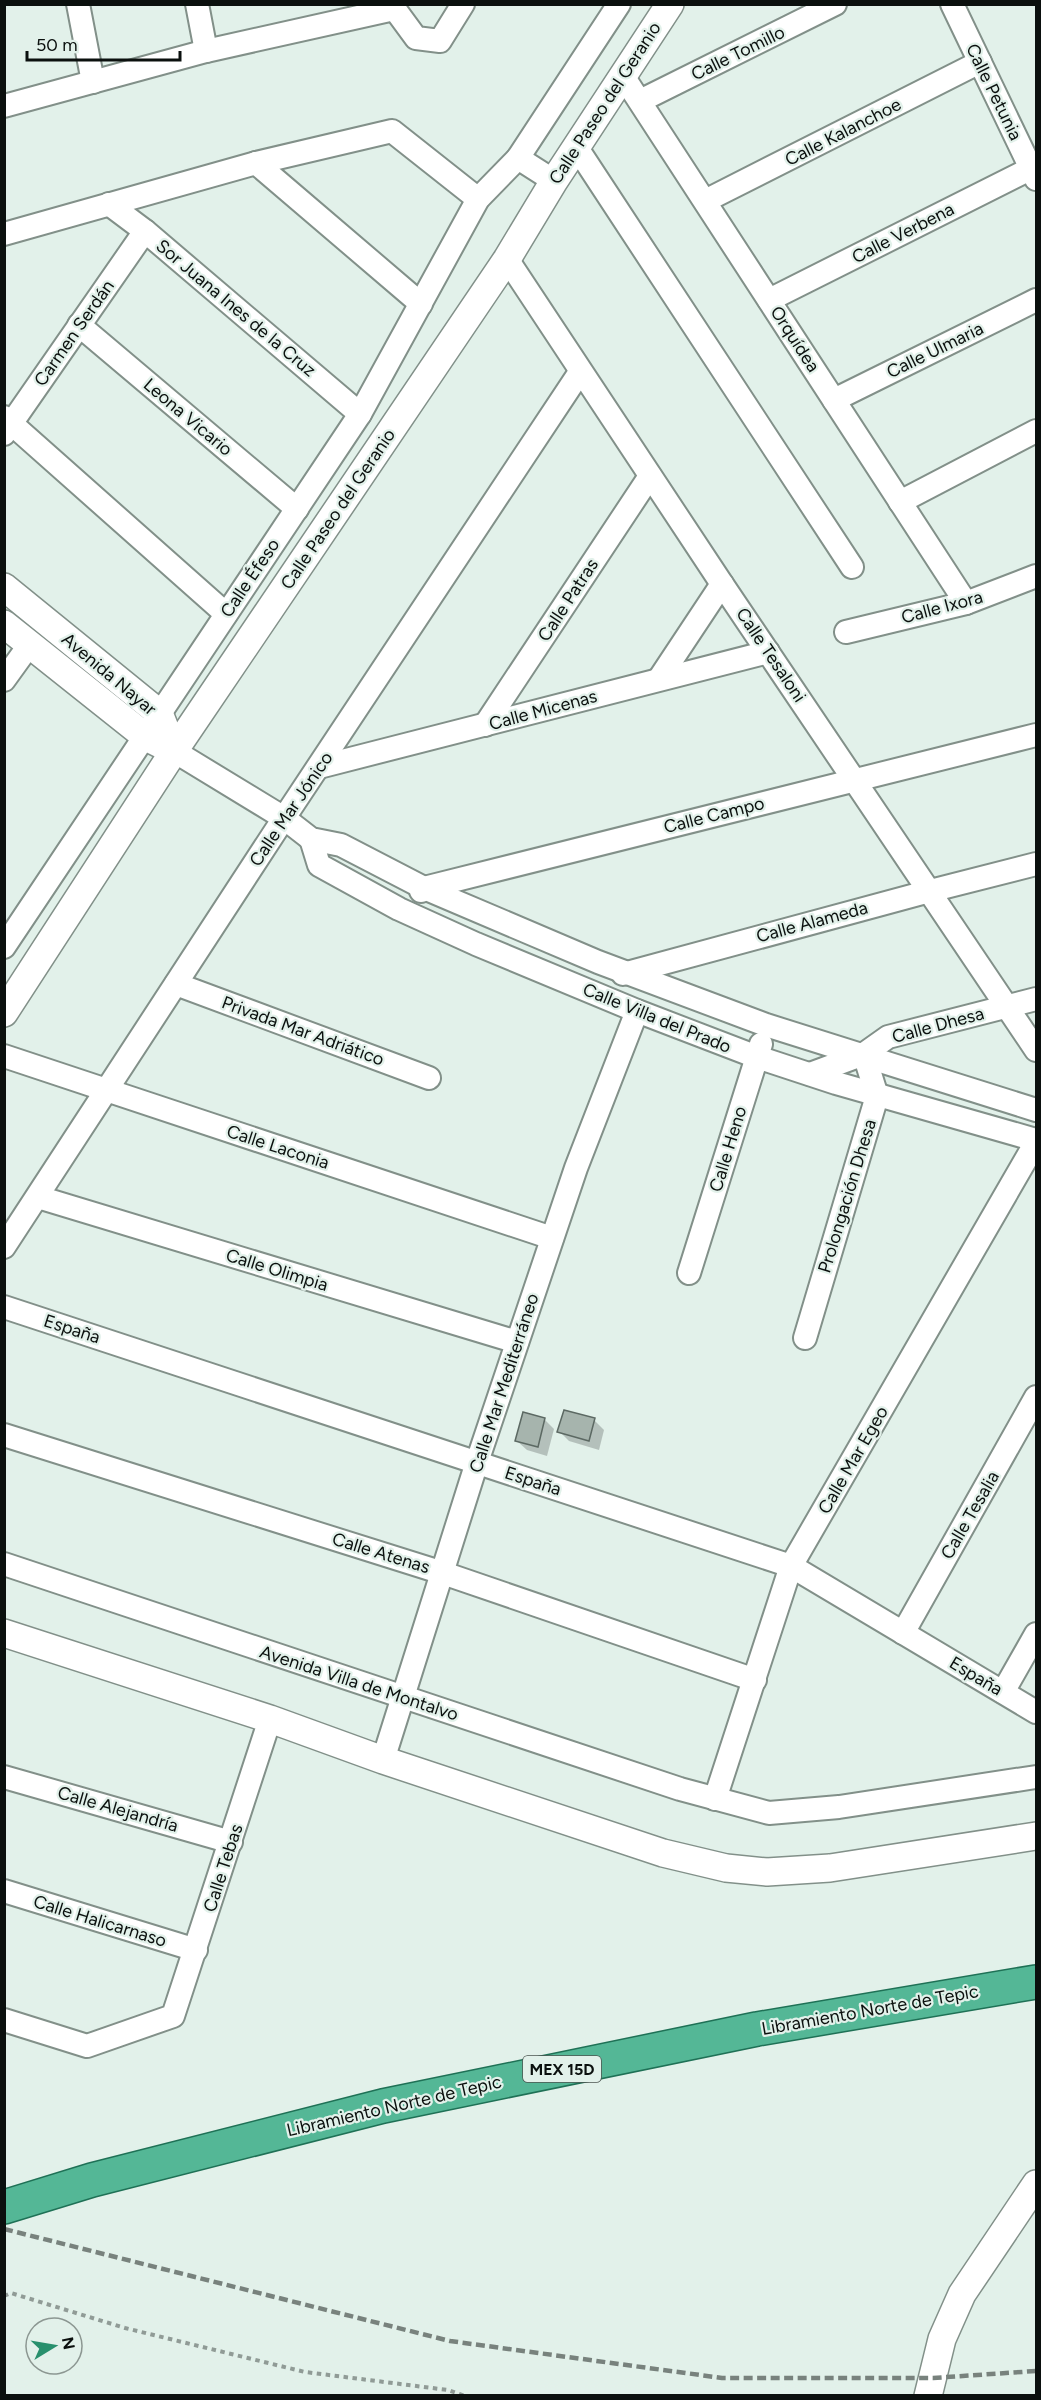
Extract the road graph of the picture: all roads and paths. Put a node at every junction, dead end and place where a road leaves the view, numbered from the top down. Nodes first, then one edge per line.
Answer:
1 (78, 4) edge
2 (197, 4) edge
3 (463, 4) edge
4 (619, 4) edge
5 (670, 4) edge
6 (835, 4) edge
7 (952, 4) edge
8 (392, 7) edge
9 (206, 51) junction
10 (980, 62) junction
11 (623, 76) junction
12 (93, 82) junction
13 (640, 101) junction
14 (4, 106) edge
15 (577, 148) junction
16 (518, 158) junction
17 (256, 163) junction
18 (1035, 171) edge
19 (554, 181) junction
20 (478, 199) junction
21 (705, 201) junction
22 (109, 204) junction
23 (145, 231) junction
24 (4, 234) edge
25 (507, 259) junction
26 (769, 300) junction
27 (1036, 300) edge
28 (421, 304) junction
29 (79, 325) junction
30 (580, 372) junction
31 (834, 400) junction
32 (360, 414) junction
33 (7, 425) edge
34 (1036, 431) edge
35 (650, 476) junction
36 (900, 502) junction
37 (297, 509) junction
38 (852, 567) dead end
39 (1036, 575) edge
40 (722, 584) junction
41 (4, 587) edge
42 (966, 603) junction
43 (226, 614) junction
44 (4, 624) edge
45 (846, 632) dead end
46 (30, 645) junction
47 (768, 652) junction
48 (659, 679) junction
49 (4, 680) edge
50 (159, 713) junction
51 (485, 725) junction
52 (1036, 735) edge
53 (146, 737) junction
54 (174, 751) junction
55 (319, 767) junction
56 (855, 780) junction
57 (284, 818) junction
58 (311, 839) junction
59 (1036, 864) edge
60 (424, 888) junction
61 (930, 891) junction
62 (399, 909) junction
63 (4, 947) edge
64 (626, 972) junction
65 (176, 984) junction
66 (593, 993) junction
67 (1036, 999) edge
68 (1008, 1007) junction
69 (637, 1011) junction
70 (4, 1013) edge
71 (766, 1025) junction
72 (1036, 1050) edge
73 (864, 1054) junction
74 (4, 1056) edge
75 (757, 1057) junction
76 (810, 1074) junction
77 (429, 1078) dead end
78 (106, 1090) junction
79 (877, 1096) junction
80 (1036, 1110) edge
81 (1036, 1141) edge
82 (38, 1197) junction
83 (552, 1238) junction
84 (4, 1247) edge
85 (690, 1273) dead end
86 (4, 1308) edge
87 (805, 1338) dead end
88 (517, 1342) junction
89 (1036, 1397) edge
90 (4, 1435) edge
91 (477, 1462) junction
92 (4, 1564) edge
93 (791, 1566) junction
94 (443, 1573) junction
95 (4, 1633) edge
96 (903, 1633) junction
97 (1036, 1634) edge
98 (754, 1680) junction
99 (1003, 1692) junction
100 (403, 1698) junction
101 (1036, 1712) edge
102 (270, 1719) junction
103 (383, 1760) junction
104 (4, 1777) edge
105 (1036, 1777) edge
106 (715, 1799) junction
107 (1036, 1836) edge
108 (231, 1842) junction
109 (4, 1891) edge
110 (196, 1950) junction
111 (1036, 1982) edge
112 (4, 2020) edge
113 (1036, 2184) edge
114 (4, 2207) edge
115 (4, 2296) edge
116 (465, 2396) edge
117 (928, 2396) edge

1 - 12 street
2 - 9 street
3 - 8 street
4 - 16 street
5 - 11 street, Calle Paseo del Geranio
6 - 13 street, Calle Tomillo
7 - 10 street, Calle Petunia
8 - 9 street
9 - 12 street
10 - 18 street, Calle Petunia
10 - 21 street, Calle Kalanchoe
11 - 13 street, Orquídea
11 - 15 street, Calle Paseo del Geranio
12 - 14 street
13 - 21 street, Orquídea
15 - 19 street, Calle Paseo del Geranio
15 - 38 street
16 - 19 street
16 - 20 street
17 - 20 street
17 - 22 street
17 - 28 street
18 - 26 street, Calle Verbena
19 - 25 street, Calle Paseo del Geranio
20 - 28 street, Calle Éfeso
21 - 26 street, Orquídea
22 - 23 street, Sor Juana Ines de la Cruz
22 - 24 street
23 - 29 street, Carmen Serdán
23 - 32 street, Sor Juana Ines de la Cruz
25 - 30 street, Calle Tesaloni
25 - 54 street, Calle Paseo del Geranio
26 - 31 street, Orquídea
27 - 31 street, Calle Ulmaria
28 - 32 street, Calle Éfeso
29 - 33 street, Carmen Serdán
29 - 37 street, Leona Vicario
30 - 35 street, Calle Tesaloni
30 - 55 street, Calle Mar Jónico
31 - 36 street, Orquídea
32 - 37 street, Calle Éfeso
33 - 43 street
34 - 36 street
35 - 40 street, Calle Tesaloni
35 - 51 street, Calle Patras
36 - 42 street, Orquídea
37 - 43 street, Calle Éfeso
39 - 42 street, Calle Ixora
40 - 47 street, Calle Tesaloni
40 - 48 street
41 - 50 street, Avenida Nayar
42 - 45 street, Calle Ixora
43 - 50 street, Calle Éfeso
44 - 46 street, Avenida Nayar
46 - 49 street
46 - 53 street, Avenida Nayar
47 - 48 street, Calle Micenas
47 - 56 street, Calle Tesaloni
48 - 51 street, Calle Micenas
50 - 53 street, Calle Éfeso
50 - 54 street, Avenida Nayar
51 - 55 street, Calle Micenas
52 - 56 street, Calle Campo
53 - 54 street, Avenida Nayar
53 - 63 street, Calle Éfeso
54 - 57 street, Calle Villa del Prado
54 - 70 street, Calle Paseo del Geranio
55 - 57 street, Calle Mar Jónico
56 - 60 street, Calle Campo
56 - 61 street, Calle Tesaloni
57 - 58 street, Calle Villa del Prado
57 - 65 street, Calle Mar Jónico
58 - 60 street, Calle Villa del Prado
58 - 62 street, Calle Villa del Prado
59 - 61 street, Calle Alameda
60 - 62 street, Calle Campo
60 - 64 street, Calle Villa del Prado
61 - 64 street, Calle Alameda
61 - 68 street, Calle Tesaloni
62 - 66 street, Calle Villa del Prado
64 - 66 street, Calle Alameda
64 - 71 street, Calle Villa del Prado
65 - 77 street, Privada Mar Adriático
65 - 78 street, Calle Mar Jónico
66 - 69 street, Calle Villa del Prado
67 - 68 street, Calle Dhesa
68 - 72 street, Calle Tesaloni
68 - 73 street, Calle Dhesa
69 - 75 street, Calle Villa del Prado
69 - 83 street, Calle Mar Mediterráneo
71 - 73 street, Calle Villa del Prado
71 - 75 street, Calle Heno
73 - 76 street, Calle Dhesa
73 - 79 street, Prolongación Dhesa
73 - 80 street, Calle Villa del Prado
74 - 78 street, Calle Laconia
75 - 76 street, Calle Villa del Prado
75 - 85 street, Calle Heno
76 - 79 street, Calle Villa del Prado
78 - 82 street, Calle Mar Jónico
78 - 83 street, Calle Laconia
79 - 81 street, Calle Villa del Prado
79 - 87 street, Prolongación Dhesa
81 - 93 street, Calle Mar Egeo
82 - 84 street, Calle Mar Jónico
82 - 88 street, Calle Olimpia
83 - 88 street, Calle Mar Mediterráneo
86 - 91 street, España
88 - 91 street, Calle Mar Mediterráneo
89 - 96 street, Calle Tesalia
90 - 94 street, Calle Atenas
91 - 93 street, España
91 - 94 street, Calle Mar Mediterráneo
92 - 100 street, Avenida Villa de Montalvo
93 - 96 street, España
93 - 98 street, Calle Mar Egeo
94 - 98 street, Calle Atenas
94 - 100 street, Calle Mar Mediterráneo
95 - 102 street
96 - 99 street, España
97 - 99 street
98 - 106 street, Calle Mar Egeo
99 - 101 street, España
100 - 103 street, Calle Mar Mediterráneo
100 - 106 street, Avenida Villa de Montalvo
102 - 103 street
102 - 108 street, Calle Tebas
103 - 107 street
104 - 108 street, Calle Alejandría
105 - 106 street, Avenida Villa de Montalvo
108 - 110 street, Calle Tebas
109 - 110 street, Calle Halicarnaso
110 - 112 street, Calle Tebas
111 - 114 highway, Libramiento Norte de Tepic / MEX 15D
113 - 117 street
115 - 116 path

